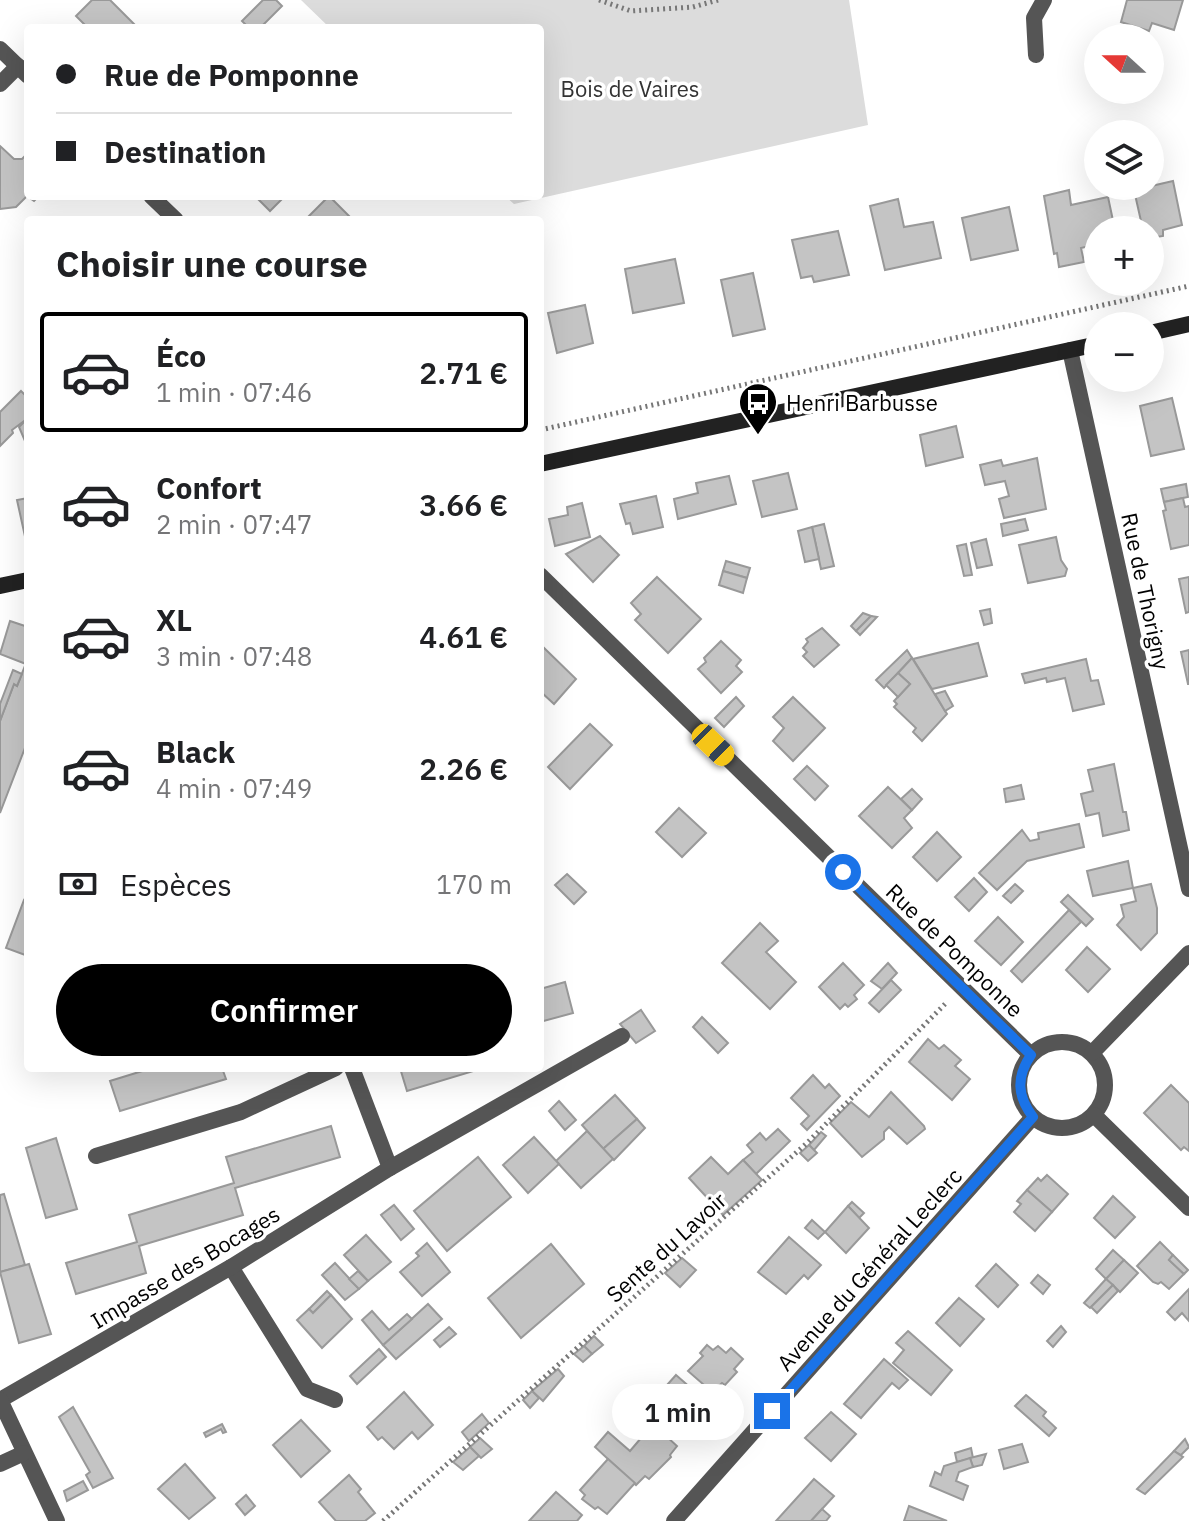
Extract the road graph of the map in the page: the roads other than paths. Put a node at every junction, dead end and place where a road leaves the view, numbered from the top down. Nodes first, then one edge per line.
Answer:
1 (1044, 0) edge
2 (0, 49) edge
3 (1036, 55) dead end
4 (23, 71) edge
5 (0, 84) edge
6 (155, 200) edge
7 (172, 216) edge
8 (1189, 324) edge
9 (1164, 330) edge
10 (1084, 347) edge
11 (1070, 350) junction
12 (544, 463) edge
13 (544, 579) edge
14 (24, 581) edge
15 (0, 586) edge
16 (1189, 889) edge
17 (1189, 953) edge
18 (622, 1036) dead end
19 (1092, 1053) junction
20 (1031, 1055) junction
21 (327, 1072) edge
22 (354, 1072) edge
23 (1094, 1115) junction
24 (1033, 1117) junction
25 (96, 1156) dead end
26 (390, 1168) junction
27 (1189, 1208) edge
28 (231, 1267) junction
29 (0, 1400) edge
30 (335, 1400) dead end
31 (24, 1453) junction
32 (0, 1464) edge
33 (57, 1521) edge
34 (674, 1521) edge

1 - 3 street
2 - 4 street
4 - 5 street
6 - 7 street
8 - 9 main road
10 - 11 main road
11 - 12 main road
11 - 16 street, Rue de Thorigny
13 - 20 street, Rue de Pomponne
14 - 15 main road
17 - 19 street
18 - 26 street, Impasse des Bocages
19 - 20 street
19 - 23 street
20 - 24 street
21 - 25 street
22 - 26 street
23 - 24 street
23 - 27 street
24 - 34 street, Avenue du Général Leclerc
26 - 28 street, Impasse des Bocages
28 - 29 street, Impasse des Bocages
28 - 30 street
29 - 31 street
31 - 32 street
31 - 33 street

